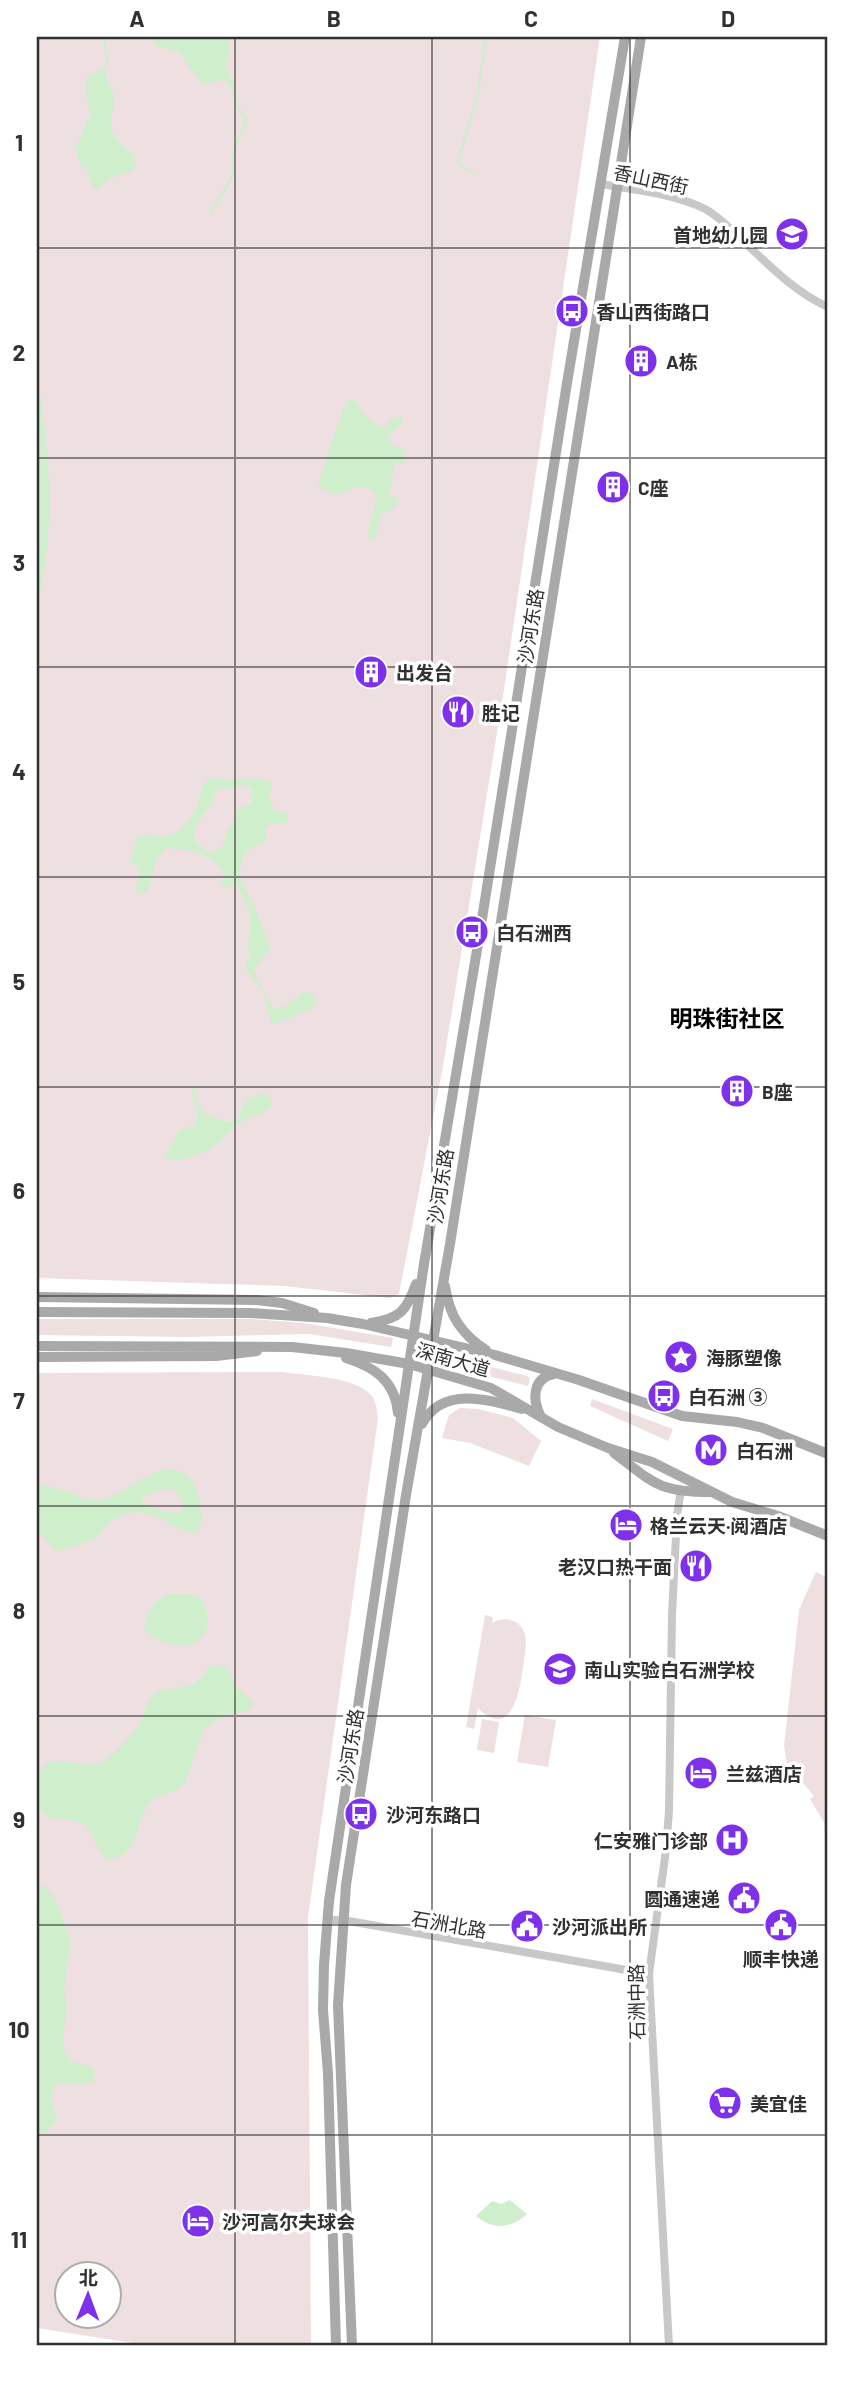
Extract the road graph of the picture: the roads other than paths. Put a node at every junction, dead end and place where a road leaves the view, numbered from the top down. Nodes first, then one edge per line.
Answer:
1 (625, 37) edge
2 (641, 37) edge
3 (600, 184) junction
4 (617, 187) junction
5 (828, 307) edge
6 (424, 1264) junction
7 (444, 1272) junction
8 (37, 1297) edge
9 (37, 1312) edge
10 (327, 1318) junction
11 (363, 1324) junction
12 (413, 1335) junction
13 (434, 1340) junction
14 (37, 1346) edge
15 (292, 1347) junction
16 (322, 1350) junction
17 (495, 1355) junction
18 (37, 1357) edge
19 (409, 1364) junction
20 (429, 1369) junction
21 (558, 1374) junction
22 (532, 1412) junction
23 (542, 1420) junction
24 (419, 1431) junction
25 (398, 1432) junction
26 (608, 1448) junction
27 (828, 1454) edge
28 (681, 1490) junction
29 (710, 1492) junction
30 (828, 1536) edge
31 (327, 1920) junction
32 (342, 1920) junction
33 (649, 1974) junction
34 (335, 2346) edge
35 (352, 2346) edge
36 (669, 2346) edge

1 - 3 main road, 沙河东路
2 - 4 main road, 沙河东路
3 - 4 street, 香山西街
3 - 6 main road, 沙河东路
4 - 5 street, 香山西街
4 - 7 main road, 沙河东路
6 - 11 main road
6 - 12 main road, 沙河东路
7 - 13 main road, 沙河东路
7 - 17 main road
8 - 10 main road
9 - 10 main road, 深南大道
10 - 11 main road, 深南大道
11 - 12 main road, 深南大道
12 - 13 main road, 深南大道
12 - 19 main road, 沙河东路
13 - 17 main road, 深南大道
13 - 20 main road, 沙河东路
14 - 15 main road, 深南大道
15 - 16 main road, 深南大道
15 - 18 main road
16 - 19 main road, 深南大道
16 - 25 main road
17 - 21 main road, 深南大道
19 - 20 main road, 深南大道
19 - 25 main road, 沙河东路
20 - 22 main road, 深南大道
20 - 24 main road, 沙河东路
21 - 23 main road
21 - 27 main road, 深南大道
22 - 23 main road, 深南大道
22 - 24 main road
23 - 26 main road, 深南大道
24 - 32 main road, 沙河东路
25 - 31 main road, 沙河东路
26 - 28 main road
26 - 29 main road, 深南大道
28 - 29 main road
28 - 33 street, 石洲中路
29 - 30 main road, 深南大道
31 - 32 street, 石洲北路
31 - 34 main road, 沙河东路
32 - 33 street, 石洲北路
32 - 35 main road, 沙河东路
33 - 36 street, 石洲中路

